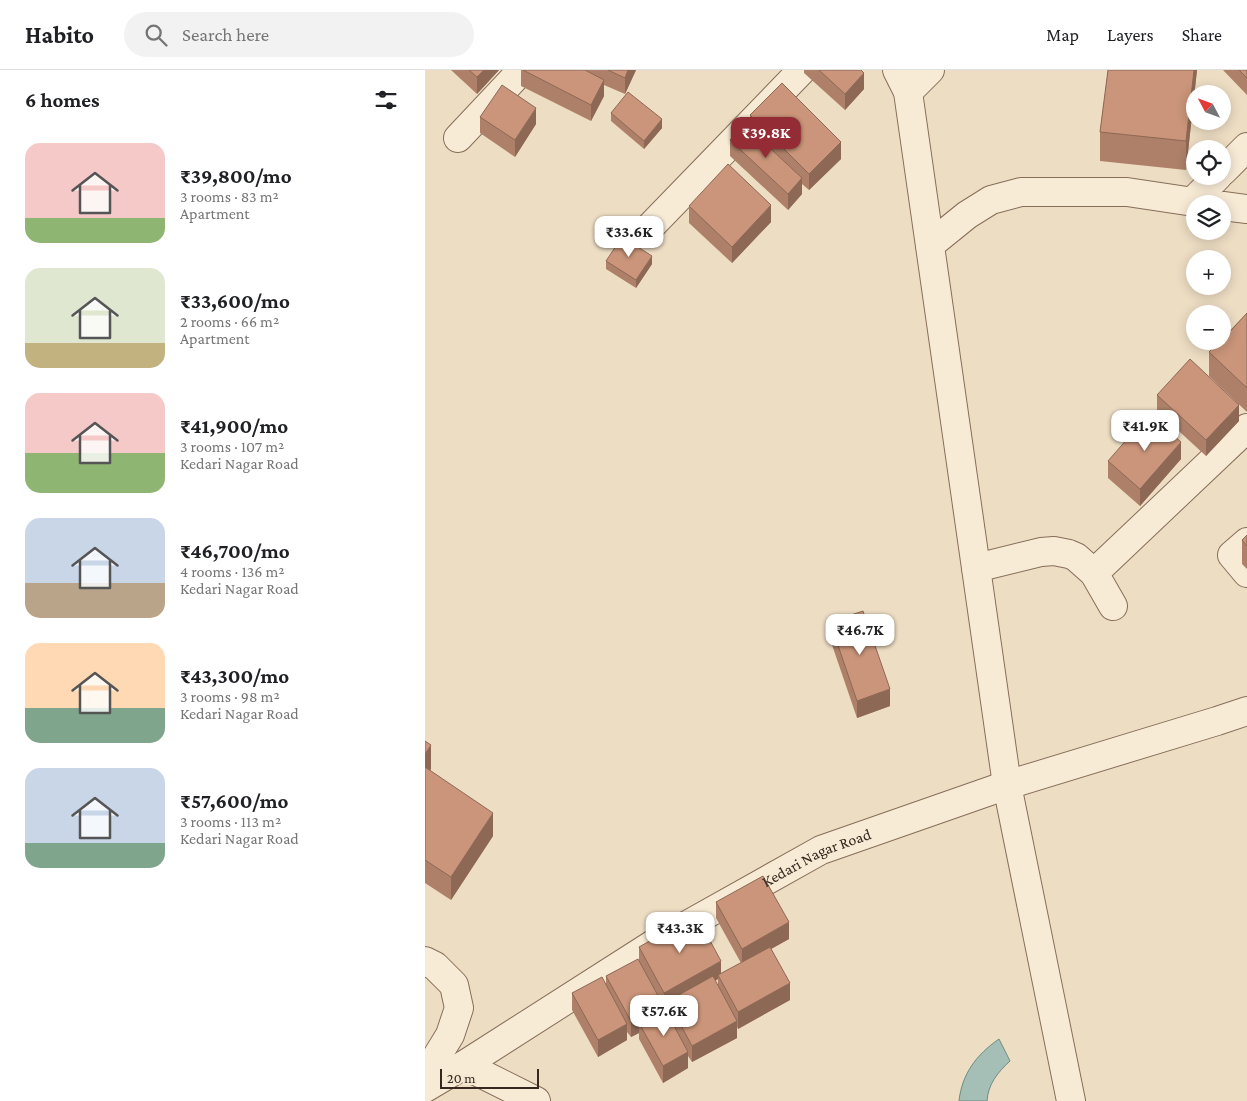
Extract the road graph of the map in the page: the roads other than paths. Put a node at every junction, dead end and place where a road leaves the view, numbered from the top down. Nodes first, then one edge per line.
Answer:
1 (522, 70) edge
2 (802, 70) edge
3 (930, 70) edge
4 (903, 81) edge
5 (458, 138) dead end
6 (1247, 147) edge
7 (1231, 163) edge
8 (1186, 201) edge
9 (1231, 207) edge
10 (1247, 209) edge
11 (651, 226) dead end
12 (930, 246) junction
13 (1247, 428) edge
14 (1247, 542) edge
15 (976, 568) junction
16 (1094, 573) junction
17 (1247, 573) edge
18 (1113, 606) dead end
19 (1247, 710) edge
20 (1007, 785) junction
21 (425, 961) edge
22 (464, 1065) junction
23 (425, 1076) edge
24 (425, 1088) edge
25 (536, 1101) edge
26 (1071, 1101) edge

1 - 5 street
2 - 11 street
3 - 4 street
4 - 12 street
6 - 7 street
8 - 12 street
9 - 10 street
12 - 15 street
13 - 16 street
14 - 17 street
15 - 16 street
15 - 20 street
16 - 18 street
19 - 20 street, Kedari Nagar Road
20 - 22 street, Kedari Nagar Road
20 - 26 street
21 - 23 street
22 - 24 street, Kedari Nagar Road
22 - 25 street

